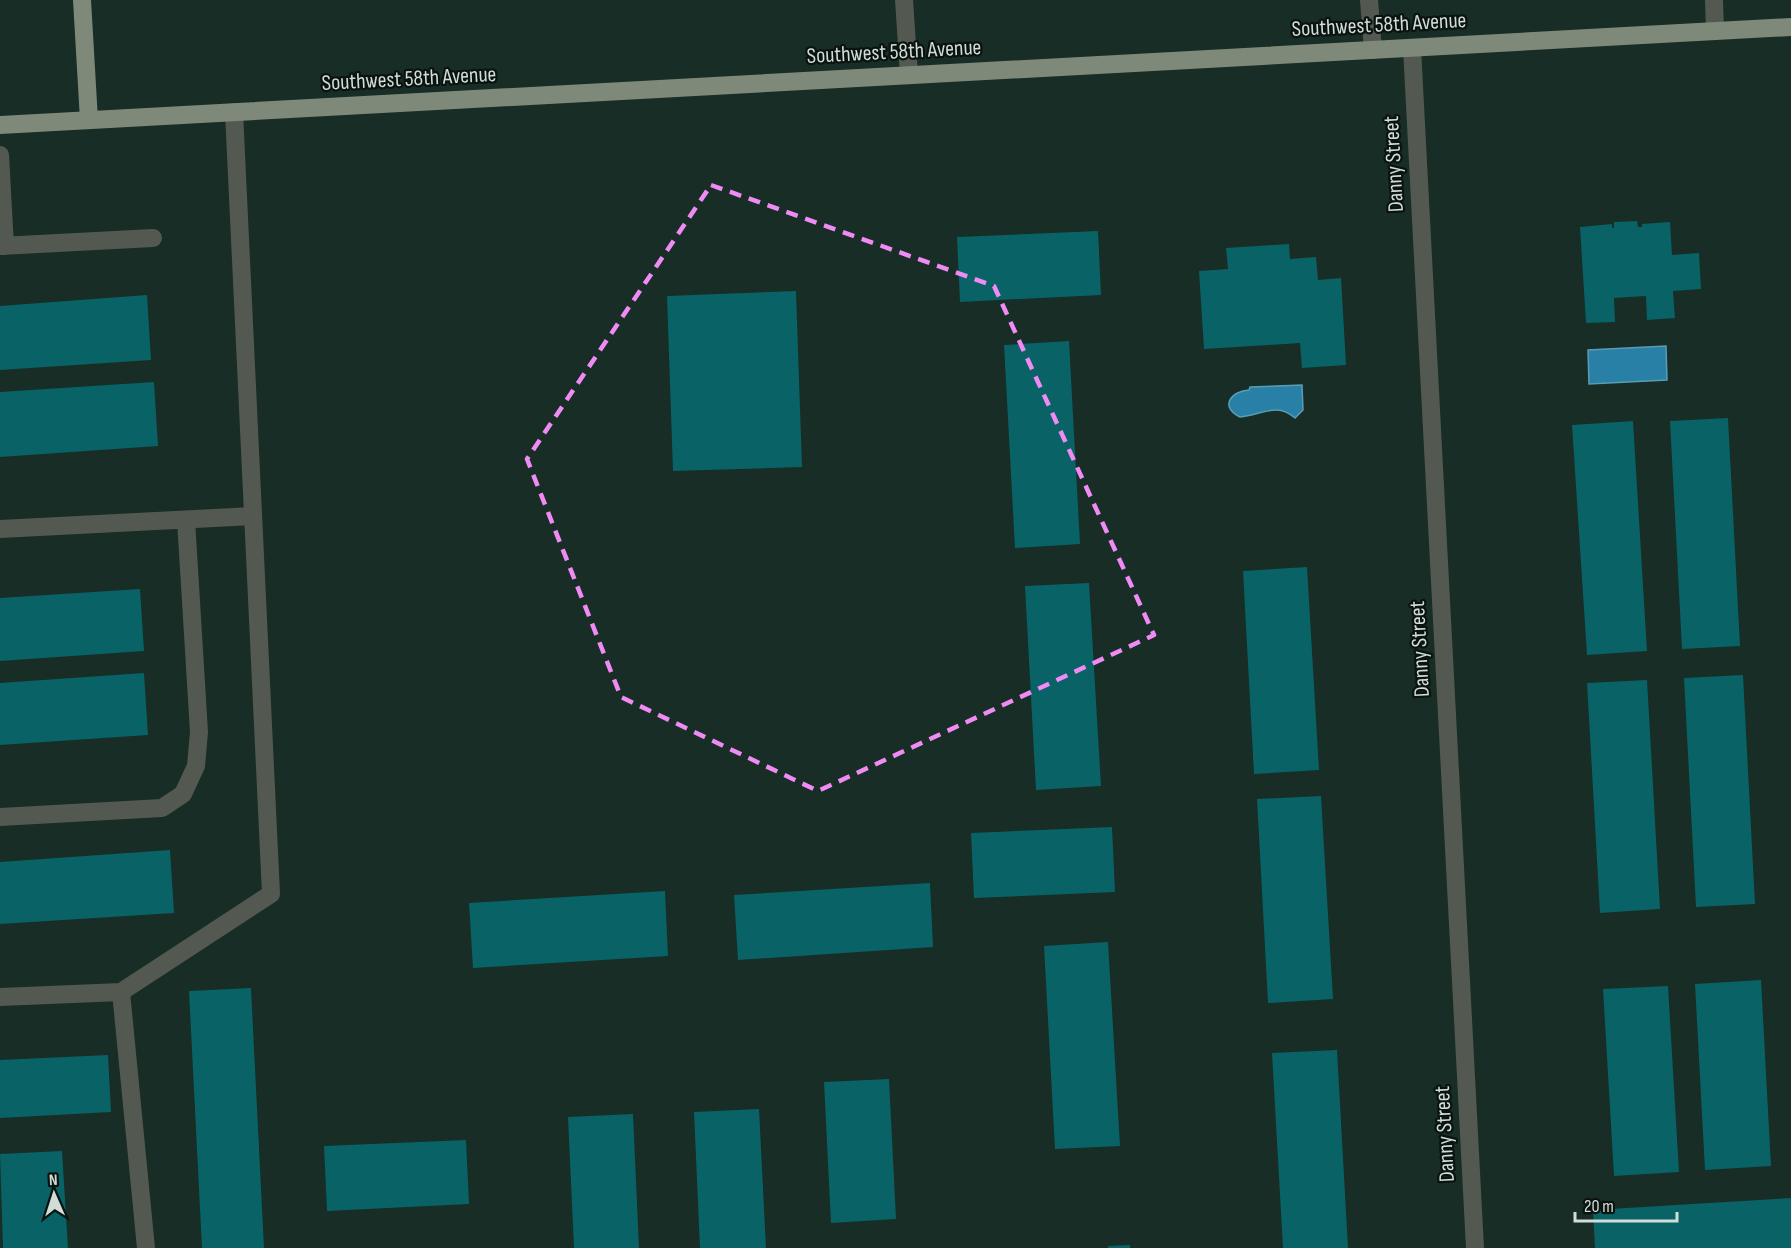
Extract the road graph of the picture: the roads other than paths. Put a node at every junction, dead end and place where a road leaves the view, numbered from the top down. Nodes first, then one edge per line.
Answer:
1 (82, 0) edge
2 (904, 0) edge
3 (1370, 0) edge
4 (1714, 0) edge
5 (1791, 27) edge
6 (1715, 31) junction
7 (1412, 48) junction
8 (1373, 50) junction
9 (909, 75) junction
10 (234, 112) junction
11 (89, 120) junction
12 (0, 125) edge
13 (0, 155) edge
14 (153, 238) dead end
15 (2, 246) edge
16 (253, 516) junction
17 (186, 520) junction
18 (0, 529) edge
19 (0, 817) edge
20 (121, 992) junction
21 (0, 997) edge
22 (146, 1248) edge
23 (1475, 1248) edge

1 - 11 main road
2 - 9 street
3 - 8 street
4 - 6 street
5 - 6 main road, Southwest 58th Avenue
6 - 7 main road, Southwest 58th Avenue
7 - 8 main road, Southwest 58th Avenue
7 - 23 street, Danny Street
8 - 9 main road, Southwest 58th Avenue
9 - 10 main road, Southwest 58th Avenue
10 - 11 main road, Southwest 58th Avenue
10 - 16 street
11 - 12 main road, Southwest 58th Avenue
13 - 15 street
14 - 15 street
16 - 17 street
16 - 20 street
17 - 18 street
17 - 19 street
20 - 21 street
20 - 22 street

